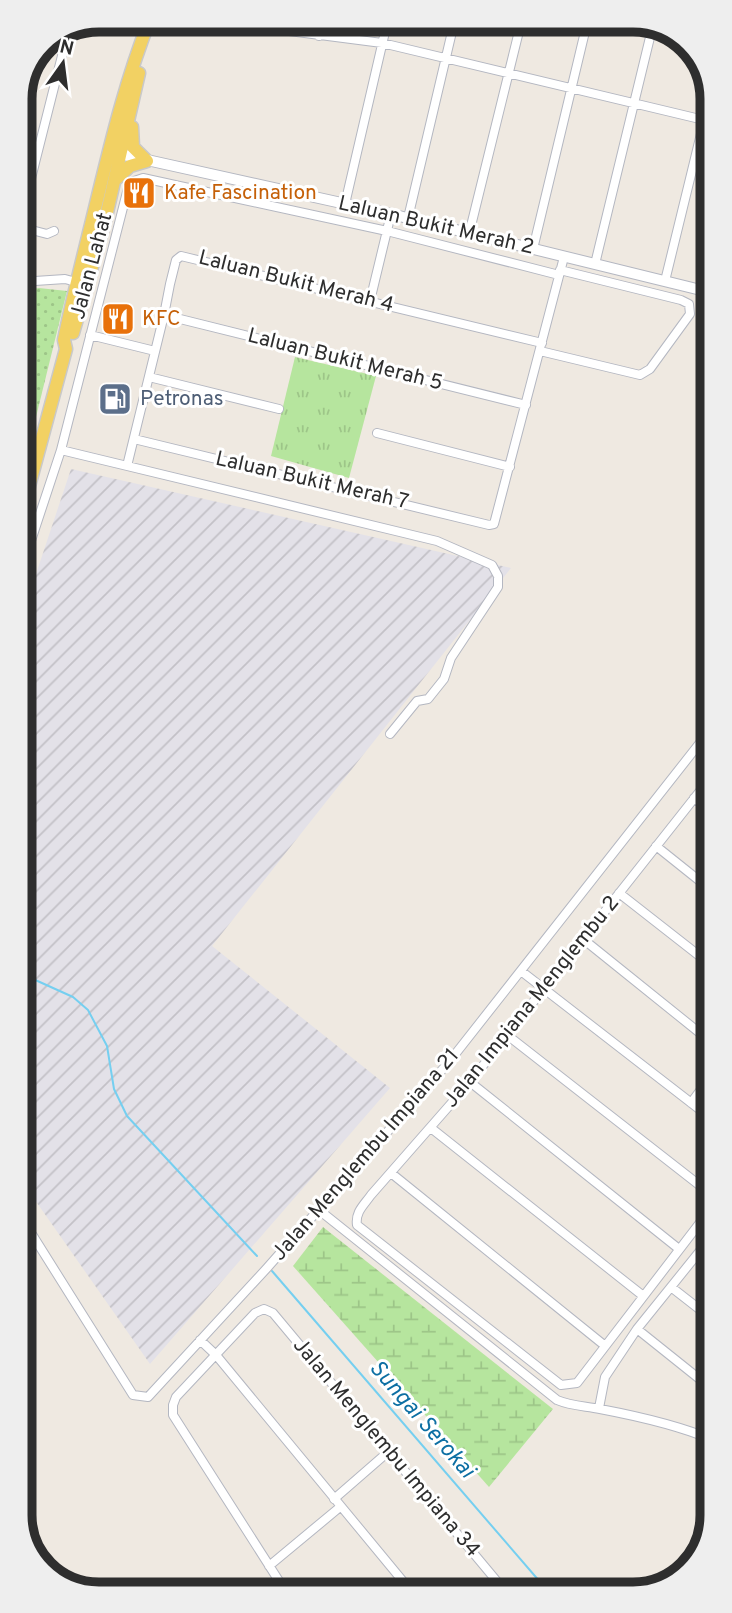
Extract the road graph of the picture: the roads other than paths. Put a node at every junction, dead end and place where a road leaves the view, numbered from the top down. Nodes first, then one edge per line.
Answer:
1 (146, 32) edge
2 (151, 32) edge
3 (292, 32) edge
4 (320, 32) edge
5 (385, 32) edge
6 (451, 32) edge
7 (519, 32) edge
8 (585, 32) edge
9 (651, 34) edge
10 (319, 36) junction
11 (66, 41) edge
12 (382, 43) junction
13 (445, 59) junction
14 (141, 61) junction
15 (509, 73) junction
16 (130, 77) junction
17 (571, 89) junction
18 (634, 103) junction
19 (700, 119) edge
20 (700, 136) edge
21 (120, 154) junction
22 (147, 160) junction
23 (32, 177) edge
24 (114, 182) junction
25 (273, 188) junction
26 (345, 204) junction
27 (269, 206) junction
28 (391, 214) junction
29 (408, 218) junction
30 (98, 221) junction
31 (32, 229) edge
32 (54, 231) dead end
33 (387, 231) junction
34 (469, 234) junction
35 (533, 249) junction
36 (564, 257) junction
37 (595, 264) junction
38 (560, 272) junction
39 (32, 281) edge
40 (664, 281) junction
41 (76, 282) junction
42 (700, 290) edge
43 (370, 301) junction
44 (164, 315) junction
45 (90, 335) junction
46 (68, 346) junction
47 (541, 347) junction
48 (155, 351) junction
49 (149, 377) junction
50 (526, 405) junction
51 (278, 409) dead end
52 (377, 433) dead end
53 (134, 439) junction
54 (61, 450) junction
55 (127, 467) junction
56 (510, 467) junction
57 (32, 476) edge
58 (32, 537) edge
59 (390, 734) dead end
60 (700, 745) edge
61 (700, 790) edge
62 (694, 798) junction
63 (700, 803) edge
64 (656, 846) junction
65 (700, 881) edge
66 (619, 893) junction
67 (583, 939) junction
68 (700, 956) edge
69 (521, 971) junction
70 (544, 989) junction
71 (700, 1033) edge
72 (507, 1035) junction
73 (470, 1082) junction
74 (700, 1090) edge
75 (691, 1102) junction
76 (700, 1109) edge
77 (431, 1128) junction
78 (391, 1173) junction
79 (700, 1186) edge
80 (319, 1210) junction
81 (700, 1222) edge
82 (357, 1225) joint
83 (32, 1234) edge
84 (679, 1249) junction
85 (700, 1252) edge
86 (671, 1287) junction
87 (642, 1295) junction
88 (700, 1310) edge
89 (637, 1329) junction
90 (200, 1340) junction
91 (604, 1345) junction
92 (215, 1355) junction
93 (700, 1379) edge
94 (599, 1408) junction
95 (700, 1434) edge
96 (388, 1452) junction
97 (334, 1499) junction
98 (341, 1507) junction
99 (269, 1566) junction
100 (279, 1581) edge
101 (403, 1582) edge
102 (498, 1582) edge

1 - 16 main road, Jalan Lahat
2 - 14 main road, Jalan Lahat
3 - 10 street
4 - 10 street
5 - 12 street
6 - 13 street
7 - 15 street
8 - 17 street
9 - 18 street
10 - 12 street
11 - 23 street
12 - 13 street
12 - 26 street
13 - 15 street
13 - 29 street
14 - 21 main road, Jalan Lahat
14 - 22 main road
15 - 17 street
15 - 34 street
16 - 21 main road
16 - 30 main road, Jalan Lahat
17 - 18 street
17 - 35 street
18 - 19 street
18 - 37 street
20 - 40 street
21 - 22 street, Laluan Bukit Merah 2
21 - 24 main road, Jalan Lahat
21 - 30 main road
22 - 24 main road
22 - 25 street, Laluan Bukit Merah 2
24 - 30 main road, Jalan Lahat
25 - 26 street, Laluan Bukit Merah 2
25 - 27 street
26 - 28 street, Laluan Bukit Merah 2
27 - 33 street, Laluan Bukit Merah 2
27 - 45 street, Laluan Bukit Merah 2
28 - 29 street, Laluan Bukit Merah 2
28 - 33 street
29 - 34 street, Laluan Bukit Merah 2
30 - 41 main road, Jalan Lahat
30 - 46 main road, Jalan Lahat
31 - 32 street
33 - 38 street, Laluan Bukit Merah 2
33 - 43 street
34 - 35 street, Laluan Bukit Merah 2
35 - 36 street, Laluan Bukit Merah 2
36 - 37 street, Laluan Bukit Merah 2
36 - 38 street
37 - 40 street, Laluan Bukit Merah 2
38 - 47 street
38 - 47 street, Laluan Bukit Merah 2
39 - 41 street
40 - 42 street, Laluan Bukit Merah 2
41 - 46 main road, Jalan Lahat
43 - 44 street, Laluan Bukit Merah 4
43 - 47 street, Laluan Bukit Merah 4
44 - 48 street, Laluan Bukit Merah 4
44 - 50 street, Laluan Bukit Merah 5
45 - 48 street
45 - 54 street
46 - 57 main road, Jalan Lahat
47 - 50 street
48 - 49 street, Laluan Bukit Merah 4
49 - 51 street
49 - 53 street, Laluan Bukit Merah 4
50 - 56 street
52 - 56 street
53 - 55 street, Laluan Bukit Merah 4
53 - 56 street, Laluan Bukit Merah 7
54 - 55 street
54 - 58 street
55 - 59 street
60 - 69 street, Jalan Menglembu Impiana 21
61 - 62 street, Jalan Impiana Menglembu 2
62 - 63 street
62 - 64 street, Jalan Impiana Menglembu 2
64 - 65 street
64 - 66 street, Jalan Impiana Menglembu 2
66 - 67 street, Jalan Impiana Menglembu 2
66 - 68 street
67 - 70 street, Jalan Impiana Menglembu 2
67 - 71 street
69 - 70 street
69 - 80 street, Jalan Menglembu Impiana 21
70 - 72 street, Jalan Impiana Menglembu 2
70 - 75 street
72 - 73 street, Jalan Impiana Menglembu 2
72 - 79 street
73 - 77 street, Jalan Impiana Menglembu 2
73 - 84 street
74 - 75 street
75 - 76 street
77 - 78 street, Jalan Impiana Menglembu 2
77 - 87 street
78 - 82 street, Jalan Impiana Menglembu 2
78 - 91 street
80 - 90 street, Jalan Menglembu Impiana 21
80 - 94 street
81 - 84 street
82 - 91 street, Jalan Menglembu Impiana 21
83 - 90 street, Jalan Menglembu Impiana 21
84 - 87 street
85 - 86 street
86 - 88 street
86 - 89 street
87 - 91 street
89 - 93 street
89 - 94 street
90 - 92 street
92 - 96 street, Jalan Menglembu Impiana 34
92 - 97 street
92 - 99 street
94 - 95 street
96 - 97 street
96 - 102 street, Jalan Menglembu Impiana 34
97 - 98 street
98 - 99 street
98 - 101 street
99 - 100 street

